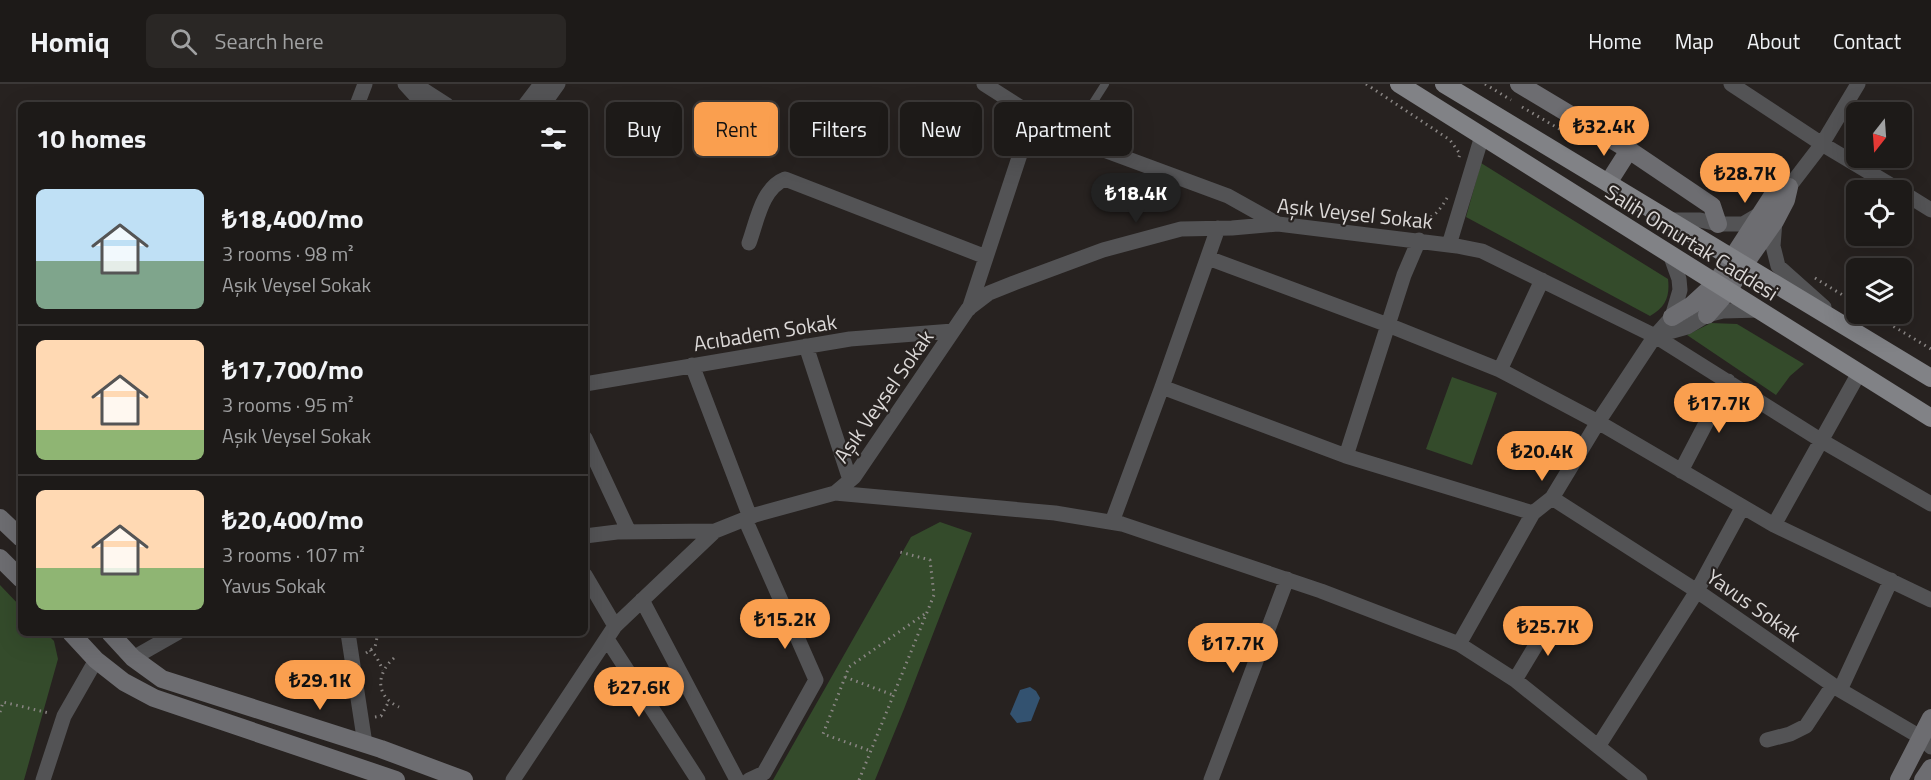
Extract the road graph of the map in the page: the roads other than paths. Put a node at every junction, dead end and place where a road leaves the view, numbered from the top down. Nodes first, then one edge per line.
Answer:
1 (365, 84) edge
2 (405, 84) edge
3 (410, 84) edge
4 (541, 84) edge
5 (558, 84) edge
6 (985, 84) edge
7 (1105, 84) edge
8 (1399, 84) edge
9 (1444, 84) edge
10 (1731, 84) edge
11 (1858, 84) edge
12 (1524, 85) edge
13 (358, 102) edge
14 (421, 102) edge
15 (442, 102) edge
16 (527, 102) edge
17 (545, 102) edge
18 (1013, 102) edge
19 (1093, 102) edge
20 (1482, 136) junction
21 (1822, 144) junction
22 (1629, 150) junction
23 (1019, 156) edge
24 (1120, 156) edge
25 (1882, 180) edge
26 (1608, 183) junction
27 (1789, 187) joint
28 (1912, 198) edge
29 (1931, 210) edge
30 (1768, 218) junction
31 (1671, 220) junction
32 (1278, 224) junction
33 (1718, 224) junction
34 (1218, 228) junction
35 (1419, 240) junction
36 (749, 243) dead end
37 (1449, 245) junction
38 (1670, 254) junction
39 (986, 257) junction
40 (1208, 258) junction
41 (1738, 262) junction
42 (1542, 280) junction
43 (1722, 287) junction
44 (968, 309) junction
45 (1760, 310) junction
46 (1707, 315) junction
47 (1672, 317) junction
48 (1388, 325) junction
49 (1846, 327) junction
50 (953, 331) junction
51 (1655, 336) junction
52 (806, 346) junction
53 (692, 365) junction
54 (1500, 370) junction
55 (1859, 373) junction
56 (1931, 378) edge
57 (1728, 381) junction
58 (588, 383) edge
59 (1162, 387) junction
60 (1931, 418) edge
61 (1598, 422) junction
62 (1822, 441) junction
63 (588, 444) edge
64 (1346, 456) junction
65 (1681, 471) junction
66 (850, 480) junction
67 (835, 493) junction
68 (1552, 498) junction
69 (1931, 504) edge
70 (1742, 508) junction
71 (1533, 513) junction
72 (0, 518) edge
73 (747, 518) junction
74 (1112, 522) junction
75 (1774, 525) junction
76 (715, 531) junction
77 (629, 532) junction
78 (18, 535) edge
79 (588, 536) edge
80 (0, 558) edge
81 (18, 576) edge
82 (1287, 579) junction
83 (1891, 580) junction
84 (588, 582) edge
85 (1697, 591) junction
86 (642, 600) junction
87 (1931, 600) edge
88 (1552, 617) dead end
89 (611, 632) junction
90 (74, 636) edge
91 (113, 636) edge
92 (172, 636) edge
93 (348, 636) edge
94 (1459, 645) junction
95 (133, 658) junction
96 (96, 660) junction
97 (1515, 680) junction
98 (1837, 687) junction
99 (1931, 718) edge
100 (1767, 740) dead end
101 (1926, 742) edge
102 (365, 744) junction
103 (1599, 746) junction
104 (1931, 768) edge
105 (385, 778) edge
106 (45, 779) edge
107 (464, 780) edge
108 (513, 780) edge
109 (698, 780) edge
110 (737, 780) edge
111 (749, 780) edge
112 (1211, 780) edge
113 (1640, 780) edge
114 (1899, 780) edge
115 (1923, 780) edge

1 - 13 street
2 - 14 street
3 - 15 street
4 - 16 street
5 - 17 street
6 - 18 street
7 - 19 lane
8 - 20 main road, Salih Omurtak Caddesi
9 - 26 main road, Salih Omurtak Caddesi
10 - 21 street
11 - 21 street
12 - 22 main road
20 - 37 street
20 - 38 main road, Salih Omurtak Caddesi
21 - 25 street
21 - 27 street
22 - 26 main road
22 - 33 main road
23 - 39 street
24 - 32 street
26 - 31 main road, Salih Omurtak Caddesi
27 - 30 main road
28 - 29 street
30 - 33 street
30 - 41 main road
30 - 49 street
31 - 33 street
31 - 41 main road, Salih Omurtak Caddesi
32 - 34 street, Aşık Veysel Sokak
32 - 35 street, Aşık Veysel Sokak
34 - 40 street
34 - 44 street, Aşık Veysel Sokak
35 - 37 street, Aşık Veysel Sokak
35 - 48 street
36 - 39 street
37 - 42 street, Aşık Veysel Sokak
38 - 43 main road, Salih Omurtak Caddesi
38 - 47 street
39 - 44 street
40 - 48 street
40 - 59 street
41 - 43 main road
41 - 49 main road, Salih Omurtak Caddesi
42 - 51 street, Aşık Veysel Sokak
42 - 54 street
43 - 45 main road, Salih Omurtak Caddesi
43 - 46 main road
43 - 47 main road
44 - 50 street, Aşık Veysel Sokak
45 - 46 street
45 - 55 main road, Salih Omurtak Caddesi
46 - 51 street
47 - 51 street
48 - 54 street
48 - 64 street
49 - 56 main road, Salih Omurtak Caddesi
50 - 52 street, Acıbadem Sokak
50 - 66 street, Aşık Veysel Sokak
51 - 57 street, Aşık Veysel Sokak
51 - 61 street
52 - 53 street, Acıbadem Sokak
52 - 66 street
53 - 58 street, Acıbadem Sokak
53 - 73 street
54 - 61 street
55 - 60 main road, Salih Omurtak Caddesi
55 - 62 street
57 - 62 street, Aşık Veysel Sokak
57 - 65 street
59 - 64 street
59 - 74 street
61 - 65 street
61 - 68 street
62 - 69 street, Aşık Veysel Sokak
62 - 75 street
63 - 77 street
64 - 71 street
65 - 70 street
66 - 67 street, Aşık Veysel Sokak
67 - 73 street, Aşık Veysel Sokak
67 - 74 street
68 - 71 street
68 - 85 street, Yavus Sokak
70 - 75 street
70 - 85 street
71 - 94 street
72 - 78 main road
73 - 76 street, Aşık Veysel Sokak
73 - 111 street
74 - 82 street
75 - 83 street
76 - 77 street
76 - 86 street, Aşık Veysel Sokak
77 - 79 street
80 - 81 main road
82 - 94 street
82 - 112 street
83 - 87 street
83 - 98 street
84 - 89 street
85 - 98 street, Yavus Sokak
85 - 103 street
86 - 89 street, Aşık Veysel Sokak
86 - 110 street
88 - 97 street
89 - 108 street, Aşık Veysel Sokak
89 - 109 street
90 - 96 main road
91 - 95 main road
92 - 95 street
93 - 102 street
94 - 97 street
95 - 102 main road
96 - 105 main road
96 - 106 street
97 - 103 street
98 - 100 street
98 - 101 street, Yavus Sokak
99 - 101 main road
101 - 114 main road
102 - 107 main road
103 - 113 street
104 - 115 main road

